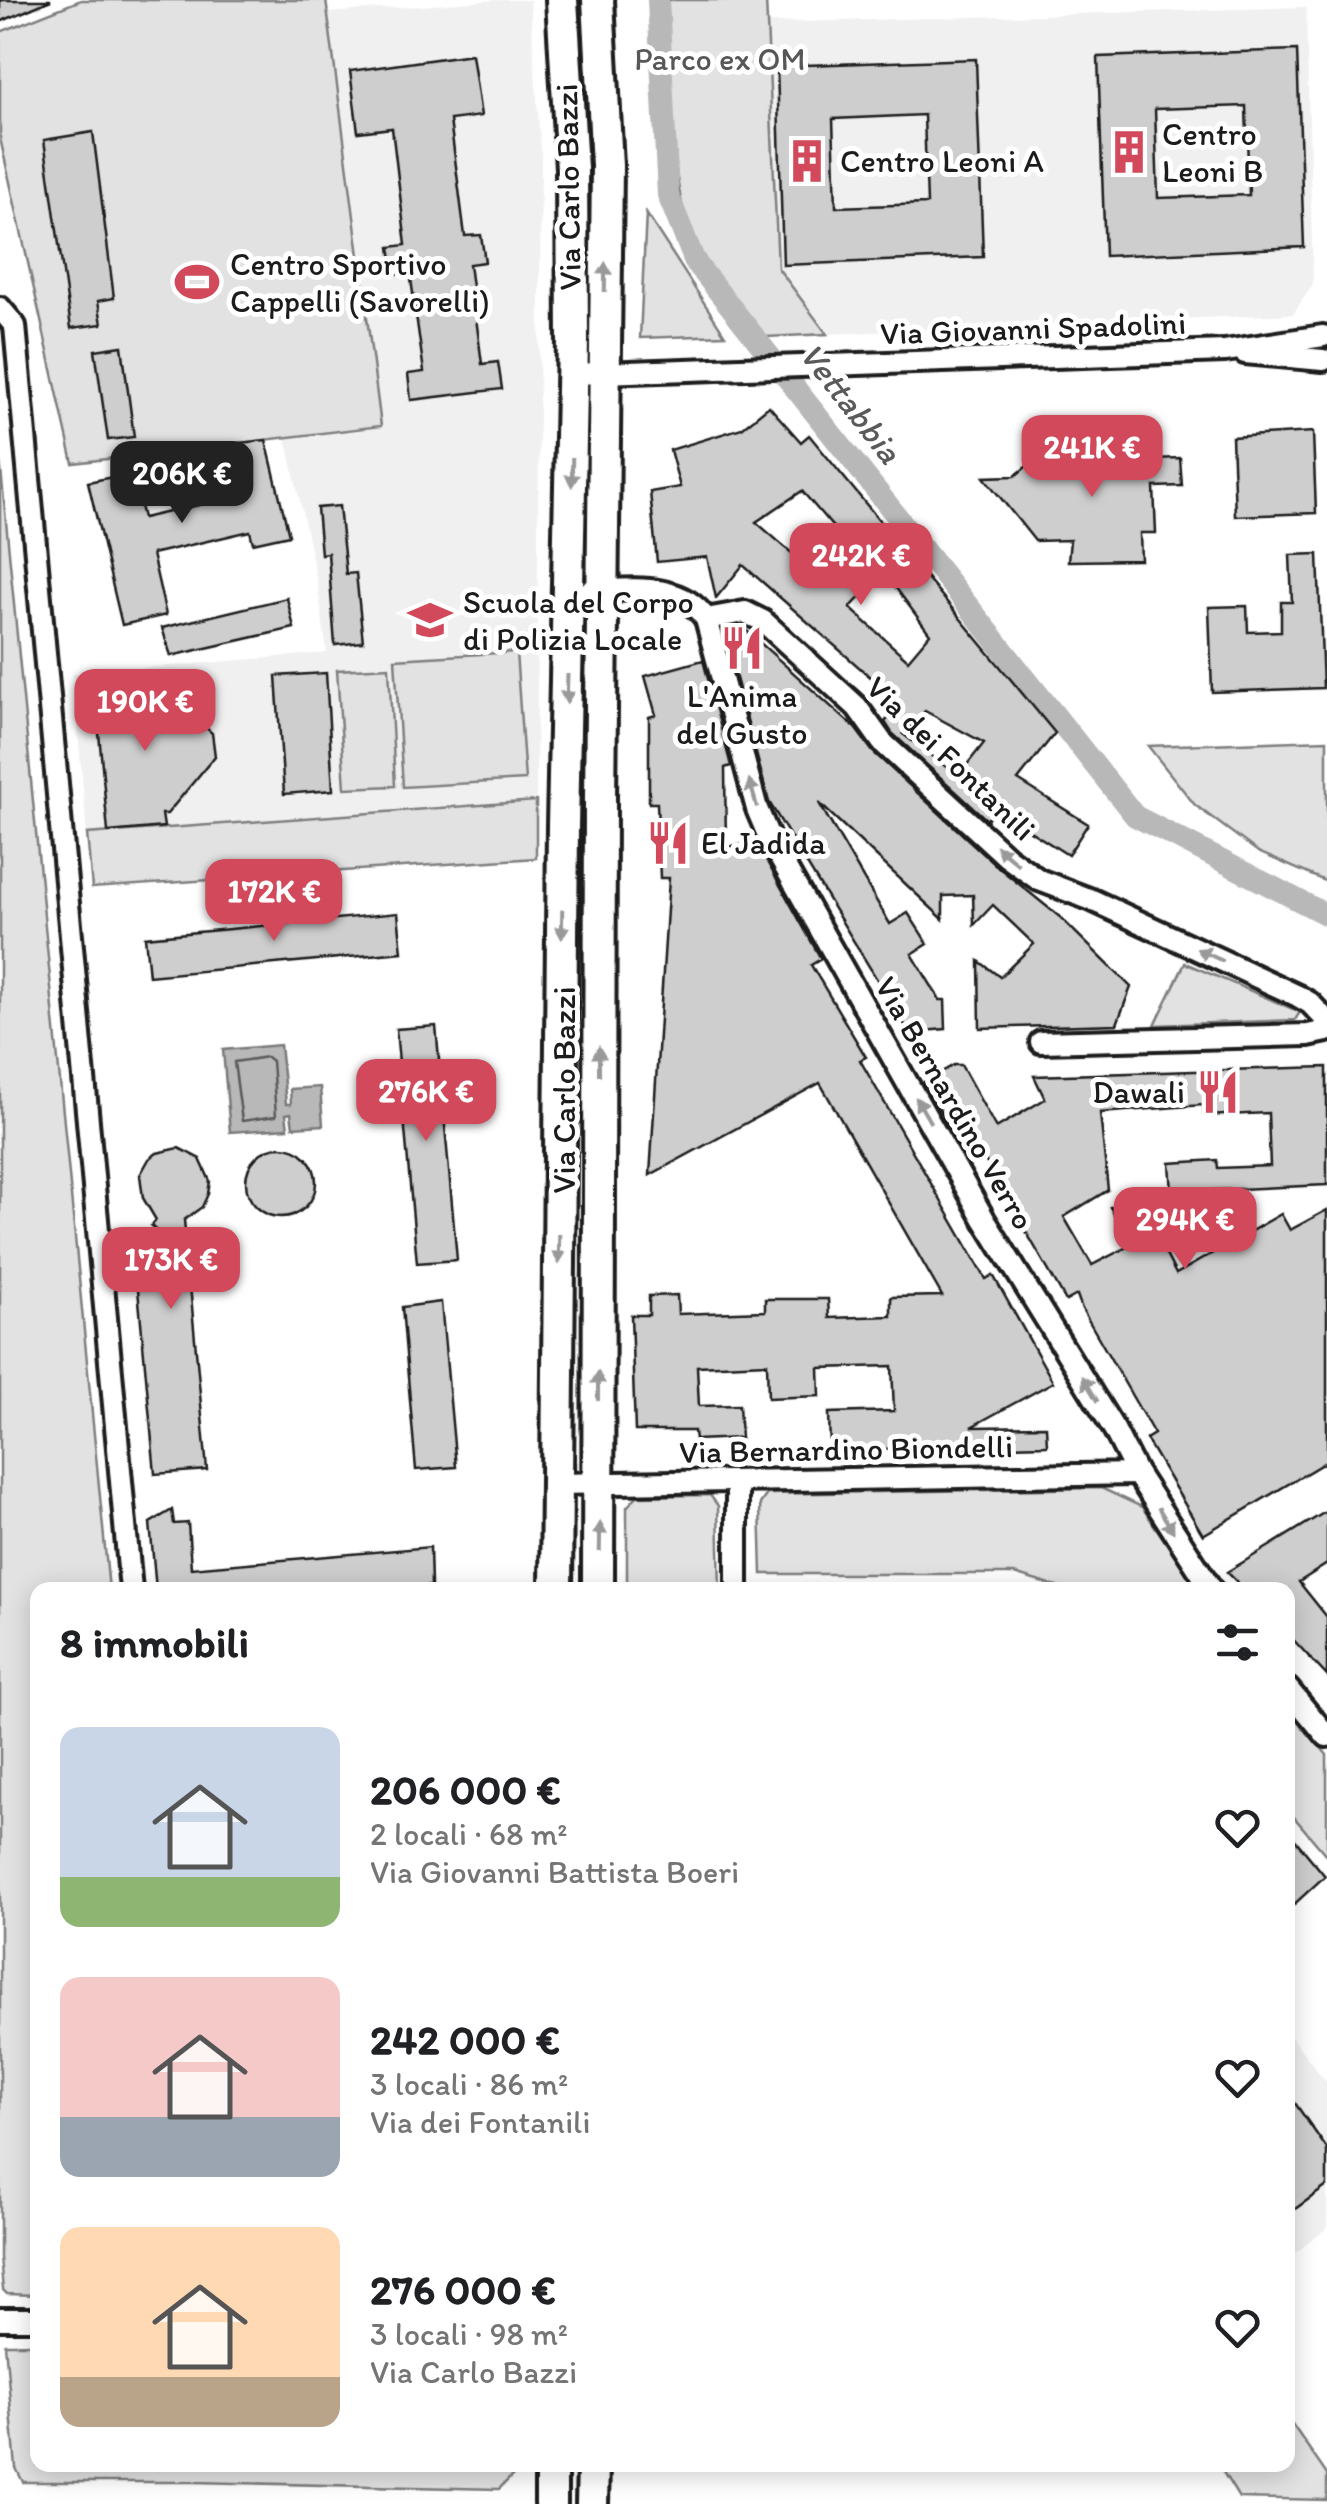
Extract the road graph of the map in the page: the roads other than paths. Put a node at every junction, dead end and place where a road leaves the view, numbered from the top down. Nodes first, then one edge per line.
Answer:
1 (562, 0) edge
2 (598, 0) edge
3 (0, 308) edge
4 (1325, 331) edge
5 (0, 338) edge
6 (1225, 350) junction
7 (18, 359) junction
8 (1325, 364) edge
9 (572, 374) junction
10 (604, 374) junction
11 (602, 591) junction
12 (570, 592) junction
13 (706, 619) junction
14 (1327, 1020) edge
15 (1321, 1035) edge
16 (1041, 1042) dead end
17 (1137, 1474) junction
18 (737, 1480) junction
19 (557, 1484) junction
20 (601, 1484) junction
21 (130, 1582) edge
22 (556, 1582) edge
23 (598, 1582) edge
24 (737, 1582) edge
25 (1207, 1582) edge
26 (1295, 1697) edge
27 (1327, 1736) edge
28 (0, 2320) edge
29 (30, 2320) edge
30 (551, 2472) edge
31 (593, 2472) edge
32 (551, 2504) edge
33 (592, 2504) edge

1 - 9 main road, Via Carlo Bazzi
10 -> 2 main road, Via Carlo Bazzi
3 - 7 street
4 - 6 street, Via Giovanni Spadolini
4 - 8 street, Via Giovanni Spadolini
5 - 7 street
6 - 8 street, Via Giovanni Spadolini
6 - 10 street, Via Giovanni Spadolini
7 - 21 street
9 - 10 street
9 -> 12 main road, Via Carlo Bazzi
10 - 11 main road, Via Carlo Bazzi
11 - 12 street
11 - 13 street
20 -> 11 main road, Via Carlo Bazzi
12 -> 19 main road, Via Carlo Bazzi
14 -> 13 street, Via dei Fontanili
17 -> 13 street, Via Bernardino Verro
15 - 16 street
17 - 18 street, Via Bernardino Biondelli
17 -> 25 street, Via Bernardino Verro
18 - 20 street, Via Bernardino Biondelli
18 - 24 street
19 - 20 street, Via Bernardino Biondelli
19 - 22 main road, Via Carlo Bazzi
23 -> 20 main road, Via Carlo Bazzi
26 - 27 street
28 - 29 street
30 - 32 main road
31 - 33 main road

